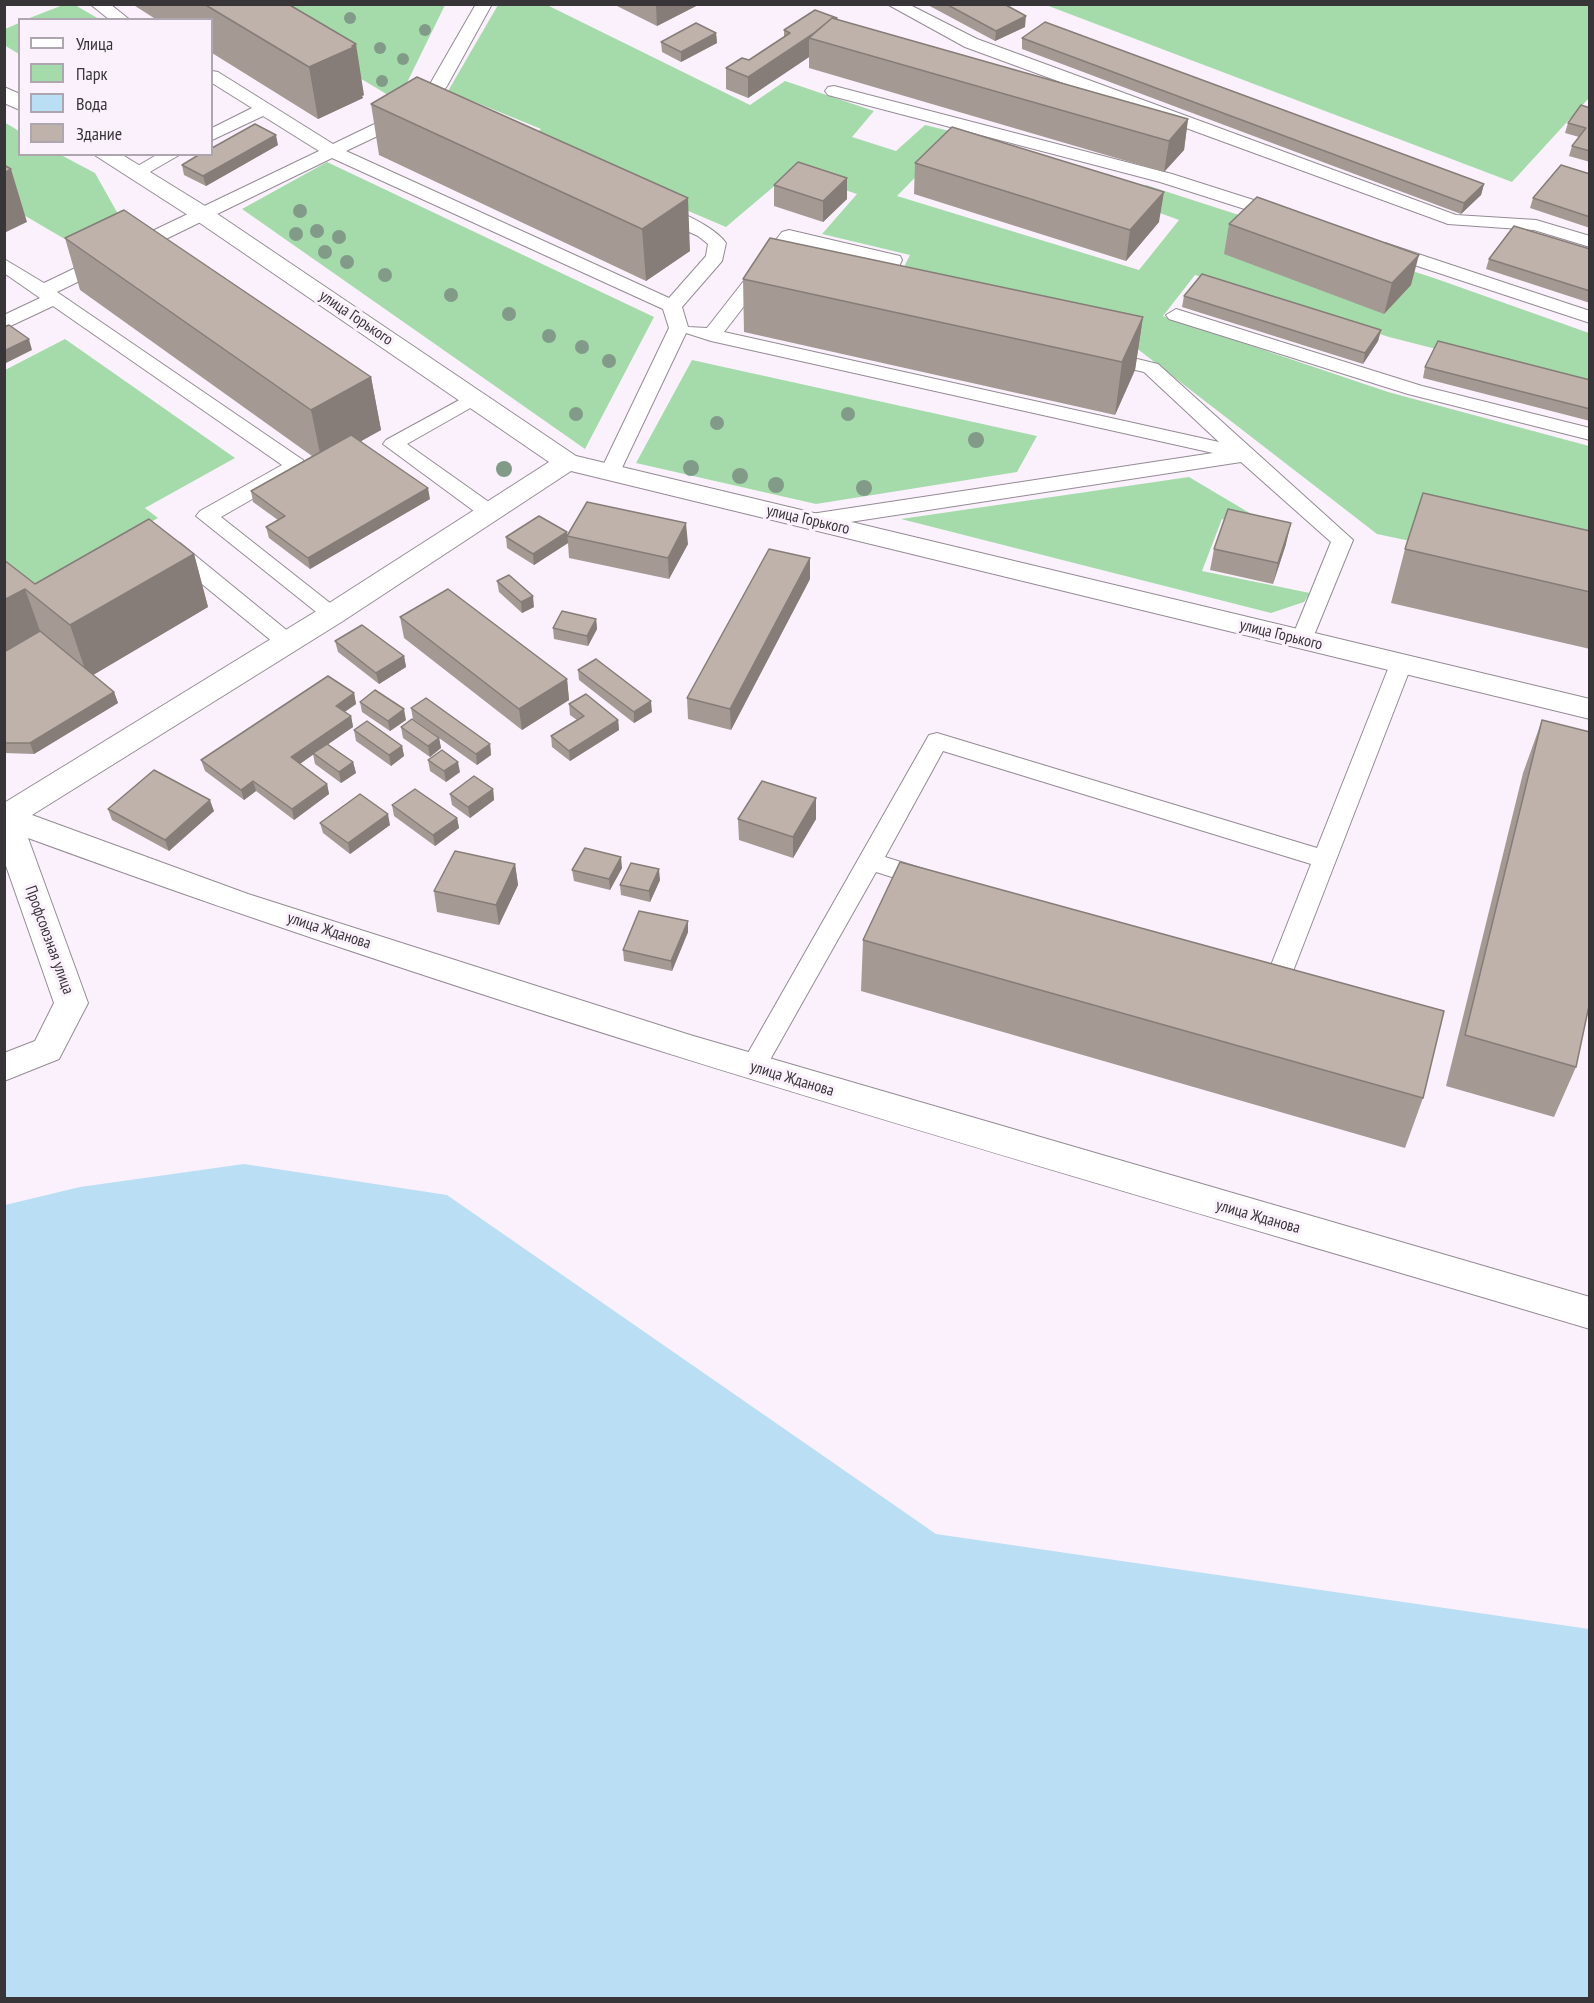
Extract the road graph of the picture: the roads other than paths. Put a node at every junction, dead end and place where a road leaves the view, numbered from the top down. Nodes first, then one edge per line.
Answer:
1 (98, 4) edge
2 (484, 4) edge
3 (895, 4) edge
4 (119, 18) edge
5 (213, 77) edge
6 (834, 90) dead end
7 (4, 94) edge
8 (18, 102) edge
9 (264, 109) junction
10 (420, 109) junction
11 (442, 118) edge
12 (213, 134) edge
13 (331, 151) junction
14 (107, 156) edge
15 (169, 156) edge
16 (135, 173) junction
17 (646, 206) edge
18 (202, 214) junction
19 (1301, 222) edge
20 (1590, 242) edge
21 (1368, 243) edge
22 (4, 264) edge
23 (50, 294) junction
24 (672, 306) junction
25 (897, 307) edge
26 (1176, 315) dead end
27 (1590, 317) edge
28 (4, 323) edge
29 (679, 328) junction
30 (711, 335) junction
31 (1081, 351) edge
32 (474, 398) junction
33 (1590, 434) edge
34 (1245, 455) junction
35 (567, 462) junction
36 (610, 472) junction
37 (489, 512) junction
38 (811, 520) junction
39 (154, 548) edge
40 (333, 614) junction
41 (1302, 640) junction
42 (287, 642) junction
43 (1401, 664) junction
44 (1590, 709) edge
45 (5, 817) edge
46 (1325, 859) junction
47 (870, 861) junction
48 (948, 886) edge
49 (1240, 979) edge
50 (753, 1067) junction
51 (4, 1068) edge
52 (1590, 1313) edge

1 - 4 lane
2 - 10 lane
3 - 20 lane
5 - 9 lane
6 - 19 lane
7 - 8 street
9 - 12 lane
9 - 13 lane
10 - 11 lane
10 - 13 lane
13 - 18 lane
13 - 24 lane
14 - 16 street, улица Горького
15 - 16 lane
16 - 18 street, улица Горького
17 - 24 lane
18 - 23 lane
18 - 32 street, улица Горького
21 - 27 lane
22 - 23 lane
23 - 28 lane
23 - 40 lane
24 - 29 lane
25 - 30 lane
26 - 33 lane
29 - 30 lane
29 - 36 lane
30 - 34 lane
31 - 34 lane
32 - 35 street, улица Горького
32 - 37 lane
34 - 38 lane
34 - 41 lane
35 - 36 street, улица Горького
35 - 37 street
36 - 38 street, улица Горького
37 - 40 street
38 - 41 street, улица Горького
39 - 42 lane
40 - 42 street
41 - 43 street, улица Горького
42 - 45 street
43 - 44 street, улица Горького
43 - 46 lane
45 - 50 street, улица Жданова
45 - 51 street, Профсоюзная улица
46 - 47 lane
46 - 49 lane
47 - 48 lane
47 - 50 lane
50 - 52 street, улица Жданова

